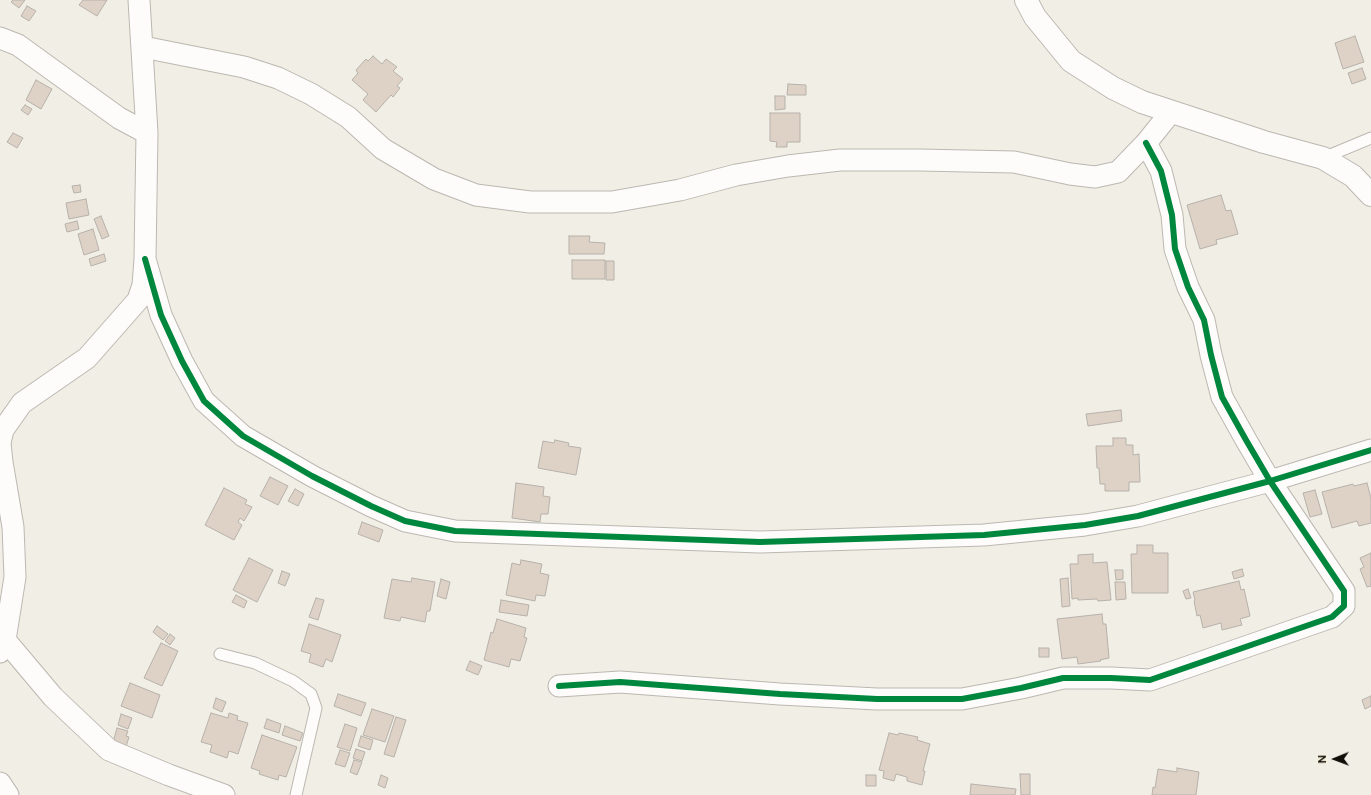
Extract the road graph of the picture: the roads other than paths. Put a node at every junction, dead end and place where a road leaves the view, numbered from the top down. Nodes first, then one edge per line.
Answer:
1 (139, 0) edge
2 (1026, 0) edge
3 (0, 38) edge
4 (143, 47) junction
5 (1171, 112) junction
6 (147, 133) junction
7 (1371, 138) edge
8 (1146, 144) junction
9 (1323, 158) junction
10 (1371, 195) edge
11 (145, 259) junction
12 (1371, 450) edge
13 (1270, 481) junction
14 (3, 646) edge
15 (220, 654) dead end
16 (560, 686) dead end
17 (0, 783) edge
18 (8, 795) edge
19 (224, 795) edge
20 (296, 795) edge

1 - 4 street
2 - 5 street
3 - 6 street
4 - 6 street
4 - 8 street
5 - 8 street
5 - 9 street
6 - 11 street
7 - 9 lane
8 - 13 street
9 - 10 street
11 - 13 street
11 - 14 street
12 - 13 street
13 - 16 street
14 - 19 street
15 - 20 lane
17 - 18 street

